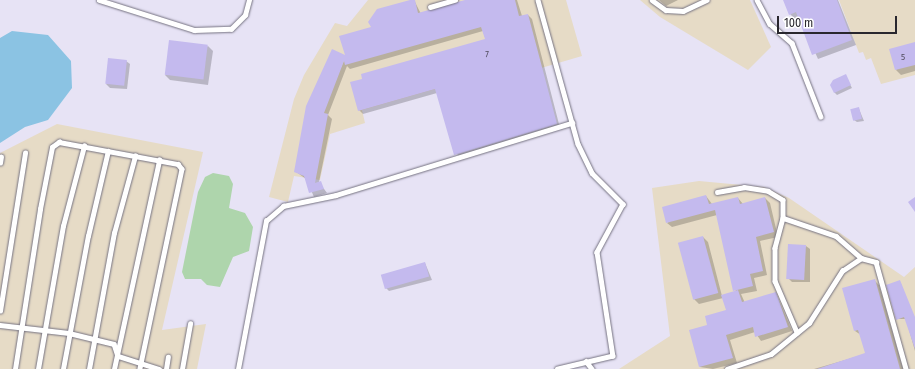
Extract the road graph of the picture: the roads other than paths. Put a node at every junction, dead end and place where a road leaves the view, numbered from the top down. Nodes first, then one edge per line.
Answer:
1 (99, 0) edge
2 (249, 0) edge
3 (455, 0) edge
4 (538, 0) edge
5 (652, 0) edge
6 (707, 0) edge
7 (757, 0) edge
8 (430, 7) dead end
9 (821, 117) dead end
10 (572, 123) junction
11 (84, 146) junction
12 (108, 151) junction
13 (25, 153) dead end
14 (135, 156) junction
15 (1, 157) dead end
16 (159, 160) junction
17 (0, 163) edge
18 (717, 192) dead end
19 (783, 218) junction
20 (861, 258) junction
21 (0, 311) edge
22 (190, 324) dead end
23 (0, 325) edge
24 (21, 328) junction
25 (45, 330) junction
26 (797, 332) junction
27 (69, 333) junction
28 (94, 340) junction
29 (117, 352) junction
30 (168, 357) dead end
31 (586, 361) junction
32 (141, 363) junction
33 (15, 369) edge
34 (38, 369) edge
35 (63, 369) edge
36 (89, 369) edge
37 (114, 369) edge
38 (140, 369) edge
39 (158, 369) edge
40 (166, 369) edge
41 (182, 369) edge
42 (238, 369) edge
43 (558, 369) edge
44 (592, 369) edge
45 (727, 369) edge
46 (906, 369) edge

1 - 2 lane
3 - 8 lane
4 - 10 lane
5 - 6 lane
7 - 9 lane
10 - 31 lane
10 - 42 lane
11 - 12 lane
11 - 24 lane
11 - 25 lane
12 - 14 lane
12 - 27 lane
13 - 21 lane
14 - 16 lane
14 - 28 lane
15 - 17 lane
16 - 29 lane
16 - 32 lane
18 - 19 lane
19 - 20 lane
19 - 26 lane
20 - 26 lane
20 - 46 lane
22 - 41 lane
23 - 24 lane
24 - 25 lane
24 - 33 lane
25 - 27 lane
25 - 34 lane
26 - 45 lane
27 - 28 lane
27 - 35 lane
28 - 29 lane
28 - 36 lane
29 - 32 lane
29 - 37 lane
30 - 40 lane
31 - 43 lane
31 - 44 lane
32 - 38 lane
32 - 39 lane

